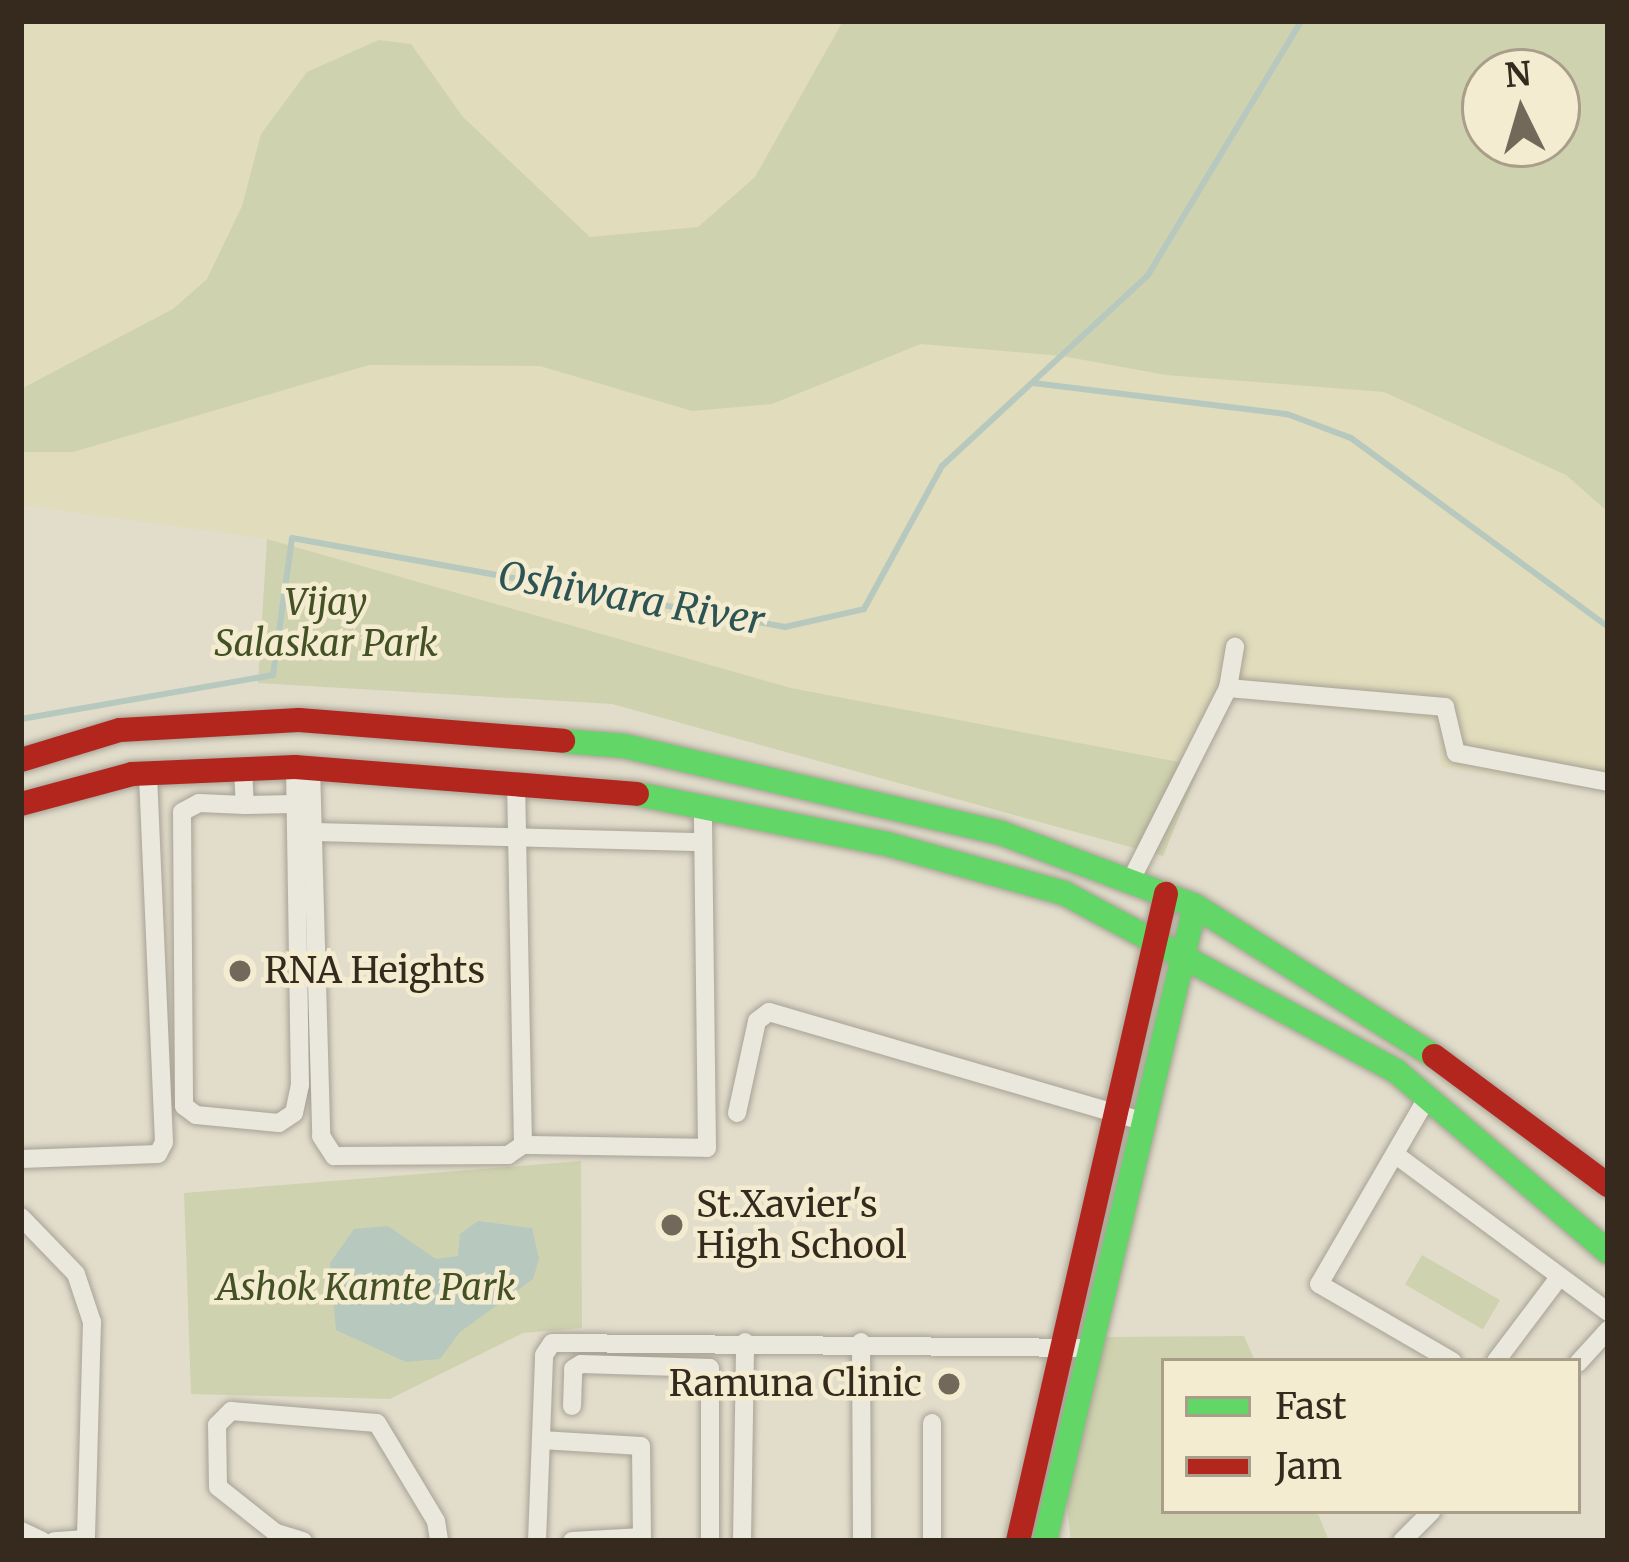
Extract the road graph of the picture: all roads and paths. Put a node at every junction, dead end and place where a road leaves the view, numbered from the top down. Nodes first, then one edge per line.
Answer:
1 (1235, 647) dead end
2 (1228, 688) junction
3 (21, 760) edge
4 (303, 767) junction
5 (243, 770) junction
6 (148, 774) junction
7 (1608, 782) edge
8 (516, 783) junction
9 (21, 804) edge
10 (295, 804) junction
11 (245, 805) junction
12 (703, 808) junction
13 (315, 832) junction
14 (520, 841) junction
15 (703, 842) junction
16 (1131, 880) junction
17 (1166, 895) junction
18 (1195, 906) junction
19 (1156, 935) junction
20 (1180, 949) junction
21 (1427, 1097) junction
22 (1115, 1112) junction
23 (736, 1113) dead end
24 (1142, 1121) junction
25 (523, 1145) junction
26 (1396, 1155) junction
27 (21, 1160) edge
28 (1608, 1185) edge
29 (21, 1216) edge
30 (1608, 1252) edge
31 (1559, 1276) junction
32 (1608, 1312) edge
33 (1608, 1330) edge
34 (745, 1342) junction
35 (861, 1342) junction
36 (1059, 1343) junction
37 (1088, 1348) junction
38 (1447, 1358) edge
39 (1498, 1358) edge
40 (1581, 1360) edge
41 (572, 1406) dead end
42 (932, 1424) dead end
43 (541, 1440) junction
44 (1429, 1514) edge
45 (21, 1531) edge
46 (42, 1541) edge
47 (54, 1541) edge
48 (303, 1541) edge
49 (439, 1541) edge
50 (538, 1541) edge
51 (572, 1541) edge
52 (710, 1541) edge
53 (742, 1541) edge
54 (862, 1541) edge
55 (932, 1541) edge
56 (1018, 1541) edge
57 (1046, 1541) edge
58 (1402, 1541) edge

1 - 2 street
2 - 7 street
2 - 16 street
3 - 16 main road
4 - 5 main road
4 - 8 main road
4 - 10 street
4 - 13 street
5 - 6 main road
5 - 11 street
6 - 9 main road
6 - 27 street
8 - 12 main road
8 - 14 street
10 - 11 street
10 - 11 street
12 - 15 street
12 - 19 main road
13 - 14 street
13 - 25 street
14 - 15 street
14 - 25 street
15 - 25 street
16 - 17 main road
17 - 18 main road
17 - 19 main road
18 - 20 main road
18 - 28 main road
19 - 20 main road
19 - 22 main road
20 - 21 main road
20 - 24 main road
21 - 26 street
21 - 30 main road
22 - 23 street
22 - 24 street
22 - 36 main road
24 - 37 main road
26 - 31 street
26 - 38 street
29 - 47 street
31 - 32 street
31 - 39 street
33 - 40 street
34 - 35 street
34 - 43 street
34 - 53 street
35 - 36 street
35 - 54 street
36 - 37 street
36 - 56 main road
37 - 57 main road
41 - 52 street
42 - 55 street
43 - 50 street
43 - 51 street
44 - 58 street
45 - 46 street
48 - 49 street

